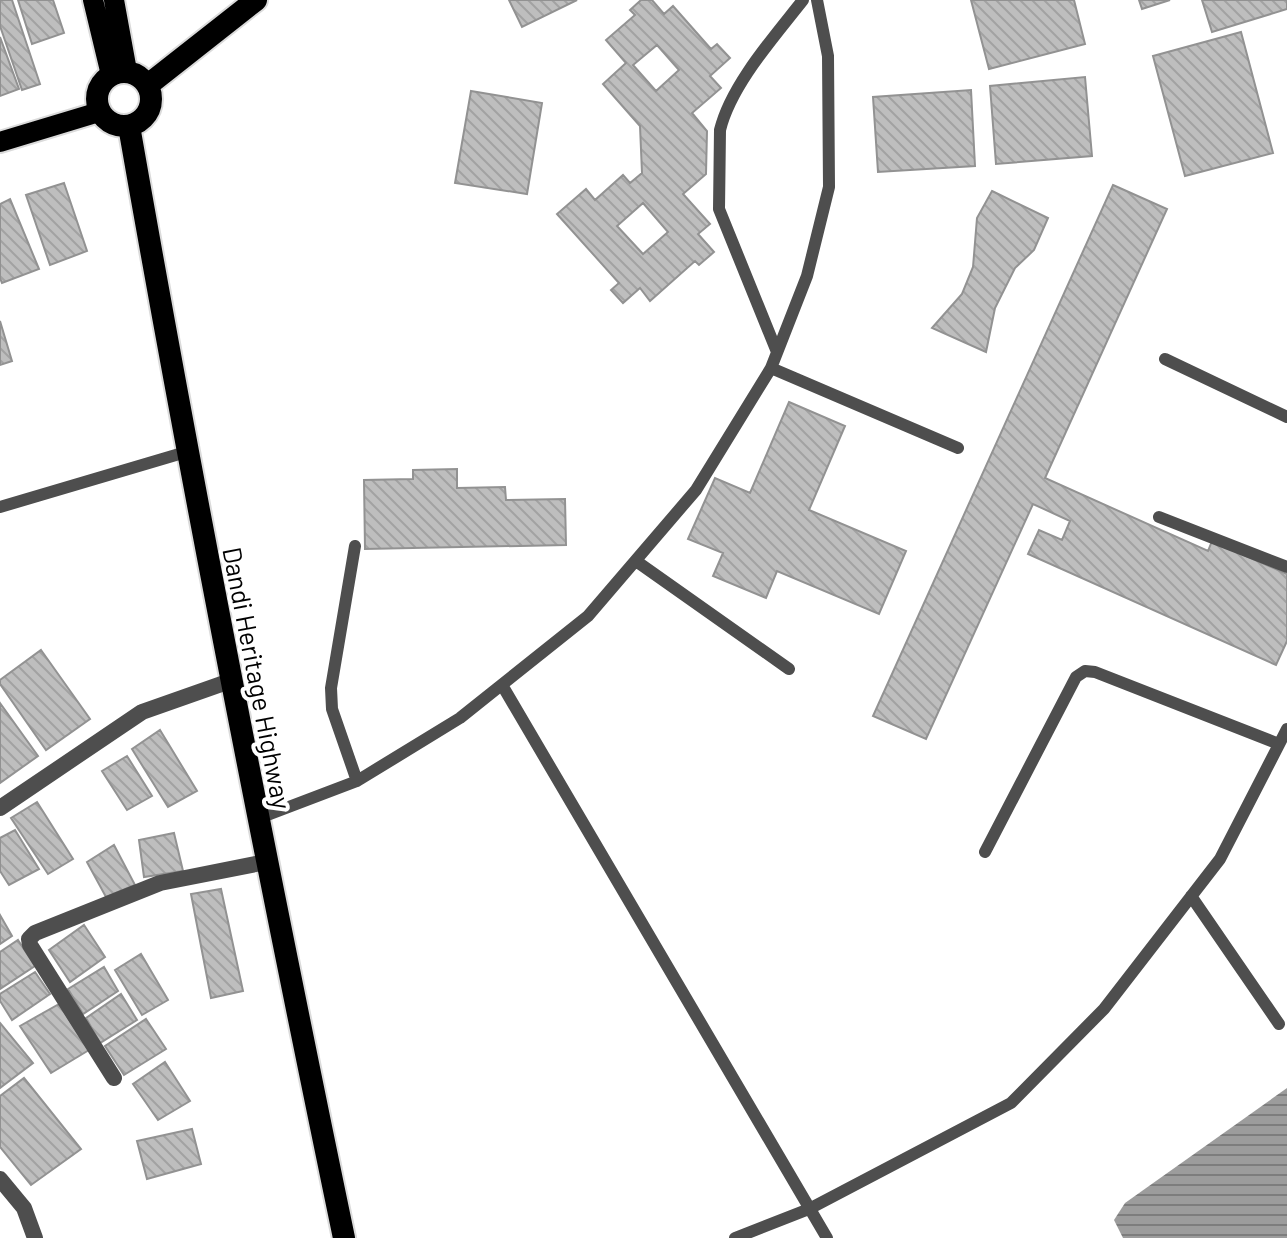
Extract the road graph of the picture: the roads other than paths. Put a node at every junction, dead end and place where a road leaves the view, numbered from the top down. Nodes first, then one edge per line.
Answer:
1 (93, 0) edge
2 (114, 0) edge
3 (256, 0) edge
4 (803, 0) edge
5 (817, 0) edge
6 (119, 73) junction
7 (148, 85) junction
8 (99, 112) junction
9 (129, 126) junction
10 (0, 142) edge
11 (777, 352) junction
12 (1165, 359) dead end
13 (771, 368) junction
14 (1287, 417) edge
15 (958, 448) dead end
16 (186, 452) junction
17 (0, 507) edge
18 (1159, 517) dead end
19 (355, 546) dead end
20 (636, 561) junction
21 (1287, 567) edge
22 (789, 669) dead end
23 (230, 681) junction
24 (502, 685) junction
25 (1287, 729) edge
26 (1279, 744) junction
27 (357, 781) junction
28 (0, 808) edge
29 (257, 819) junction
30 (985, 852) dead end
31 (266, 862) junction
32 (1191, 896) junction
33 (1279, 1024) dead end
34 (114, 1078) dead end
35 (0, 1179) edge
36 (809, 1209) junction
37 (35, 1238) edge
38 (344, 1238) edge
39 (735, 1238) edge
40 (827, 1238) edge

1 - 6 main road
2 - 6 main road
3 - 7 highway
4 - 11 lane
5 - 11 lane
6 - 7 highway
6 - 8 highway
7 - 9 highway
8 - 9 highway
8 - 10 main road
9 - 16 highway, Dandi Heritage Highway
11 - 13 lane
12 - 14 lane
13 - 15 lane
13 - 20 lane
16 - 17 lane
16 - 23 highway, Dandi Heritage Highway
18 - 21 lane
19 - 27 lane
20 - 22 lane
20 - 24 lane
23 - 28 street
23 - 29 highway, Dandi Heritage Highway
24 - 27 lane
24 - 36 lane
25 - 26 lane
26 - 30 lane
26 - 32 lane
27 - 29 lane
29 - 31 highway, Dandi Heritage Highway
31 - 34 street
31 - 38 highway, Dandi Heritage Highway
32 - 33 lane
32 - 36 lane
35 - 37 street
36 - 39 lane
36 - 40 lane

